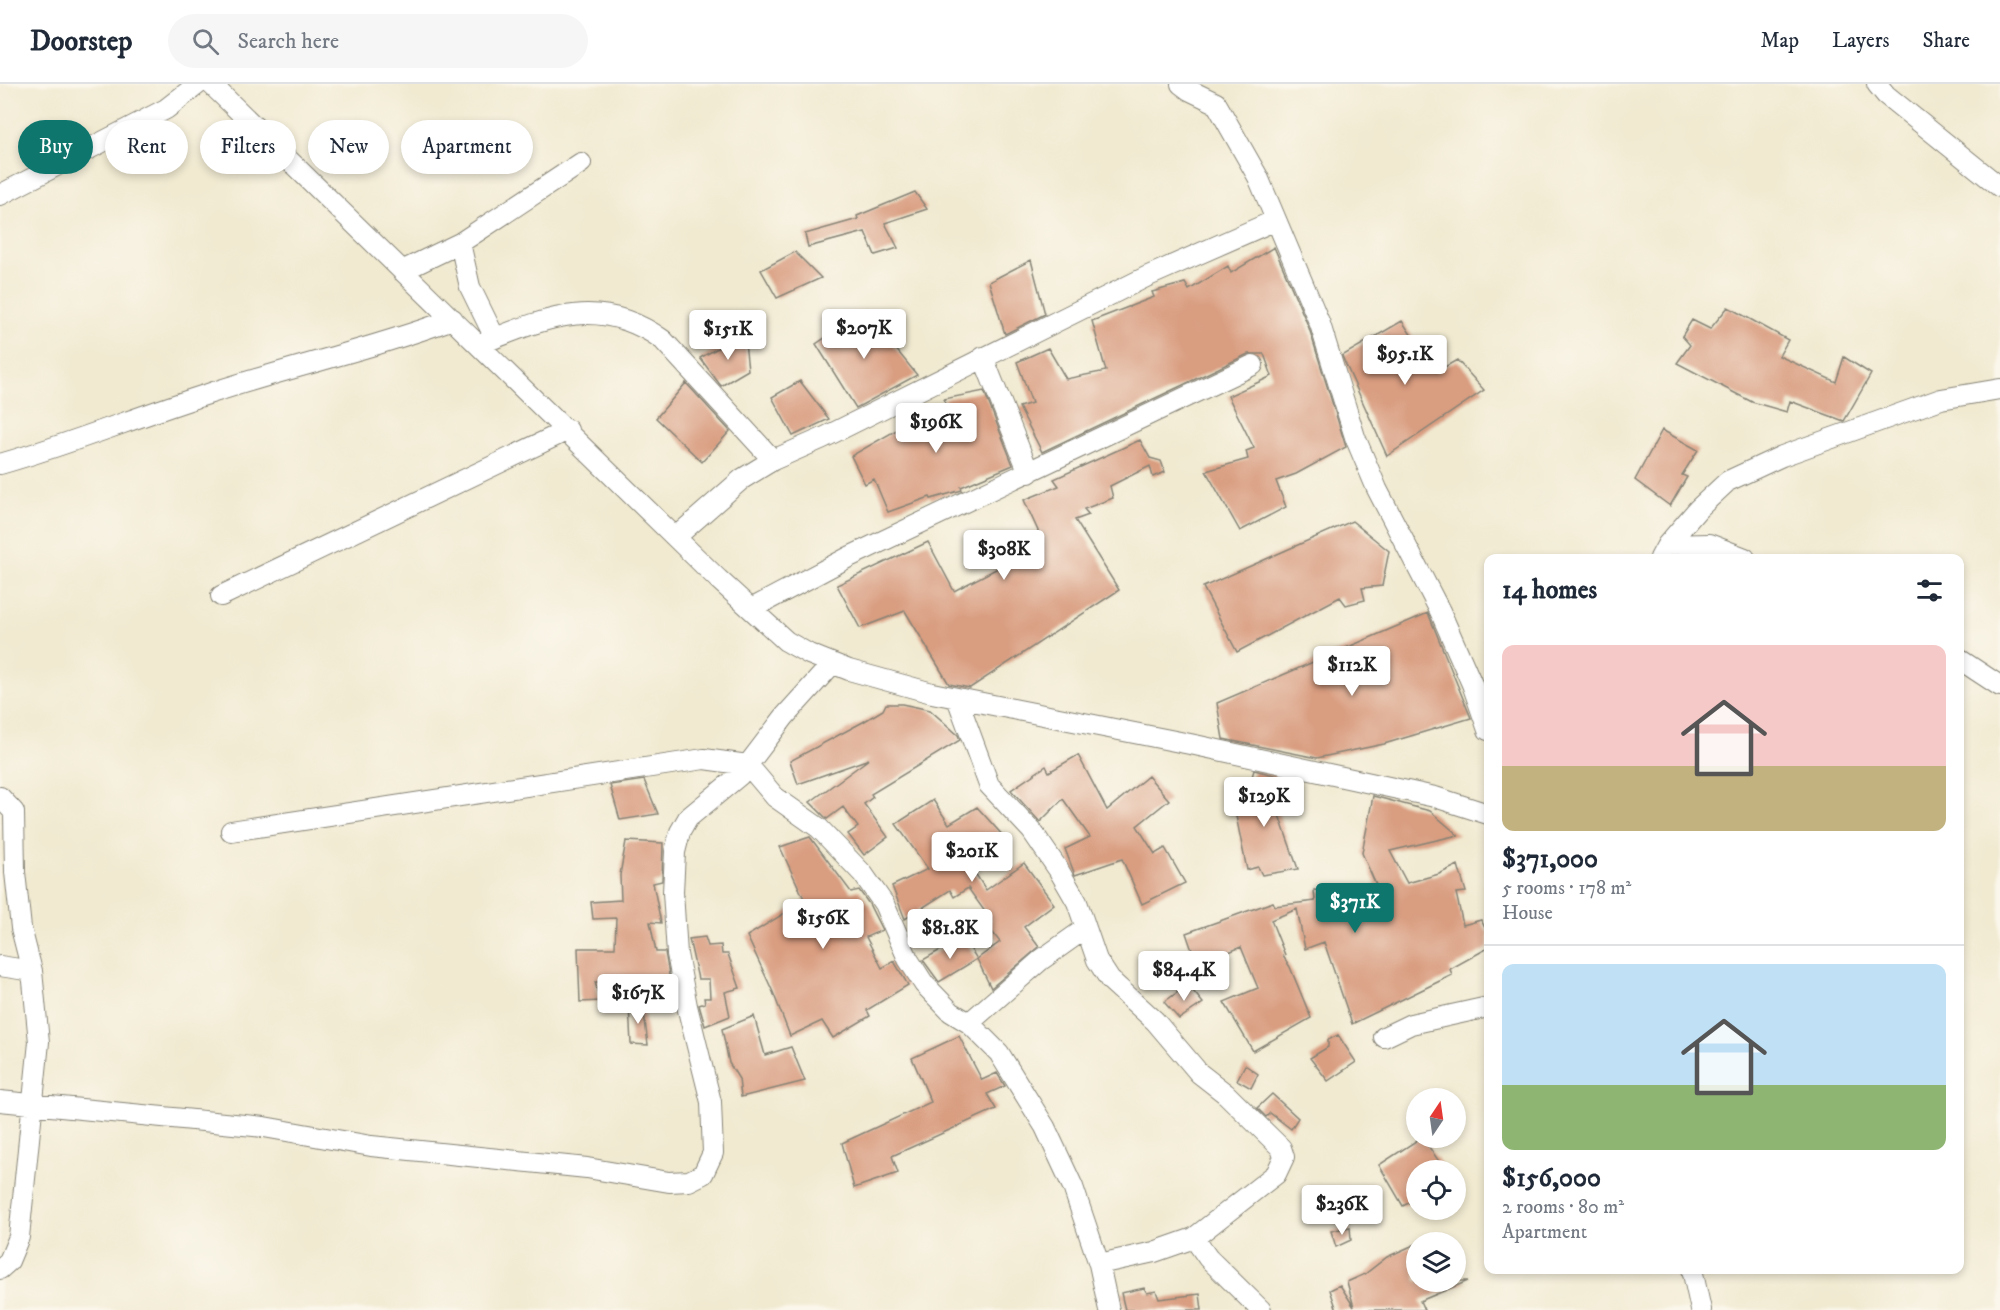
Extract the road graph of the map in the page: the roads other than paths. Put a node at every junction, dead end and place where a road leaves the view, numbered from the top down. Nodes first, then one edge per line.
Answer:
1 (198, 84) edge
2 (211, 84) edge
3 (1181, 84) edge
4 (1877, 84) edge
5 (581, 163) dead end
6 (2000, 187) edge
7 (0, 195) edge
8 (1276, 220) junction
9 (460, 243) junction
10 (402, 271) junction
11 (453, 319) junction
12 (488, 341) junction
13 (983, 357) junction
14 (1253, 365) dead end
15 (2000, 389) edge
16 (568, 430) junction
17 (773, 460) junction
18 (0, 464) edge
19 (1029, 473) junction
20 (677, 536) junction
21 (1664, 551) edge
22 (1735, 554) edge
23 (221, 596) dead end
24 (750, 609) junction
25 (1964, 662) edge
26 (832, 664) junction
27 (2000, 686) edge
28 (957, 698) junction
29 (1484, 718) edge
30 (748, 765) junction
31 (0, 797) edge
32 (1484, 813) edge
33 (231, 831) dead end
34 (1086, 928) junction
35 (0, 966) edge
36 (32, 971) junction
37 (1484, 1008) edge
38 (969, 1023) junction
39 (1384, 1037) dead end
40 (0, 1101) edge
41 (33, 1104) junction
42 (1194, 1238) junction
43 (1099, 1264) junction
44 (0, 1269) edge
45 (1693, 1274) edge
46 (1109, 1310) edge
47 (1262, 1310) edge
48 (1701, 1310) edge

1 - 7 street
2 - 10 street
3 - 8 street
4 - 6 street
5 - 9 street
8 - 13 street
8 - 29 street
9 - 10 street
9 - 12 street
10 - 11 street
11 - 12 street
11 - 18 street
12 - 16 street
12 - 17 street
13 - 17 street
13 - 19 street
14 - 19 street
15 - 21 street
16 - 20 street
16 - 23 street
17 - 20 street
19 - 24 street
20 - 24 street
21 - 22 street
24 - 26 street
25 - 27 street
26 - 28 street
26 - 30 street
28 - 32 street
28 - 34 street
30 - 33 street
30 - 38 street
30 - 41 street
31 - 36 street
34 - 38 street
34 - 42 street
35 - 36 street
36 - 41 street
37 - 39 street
38 - 43 street
40 - 41 street
41 - 44 street
42 - 43 street
42 - 47 street
43 - 46 street
45 - 48 street

